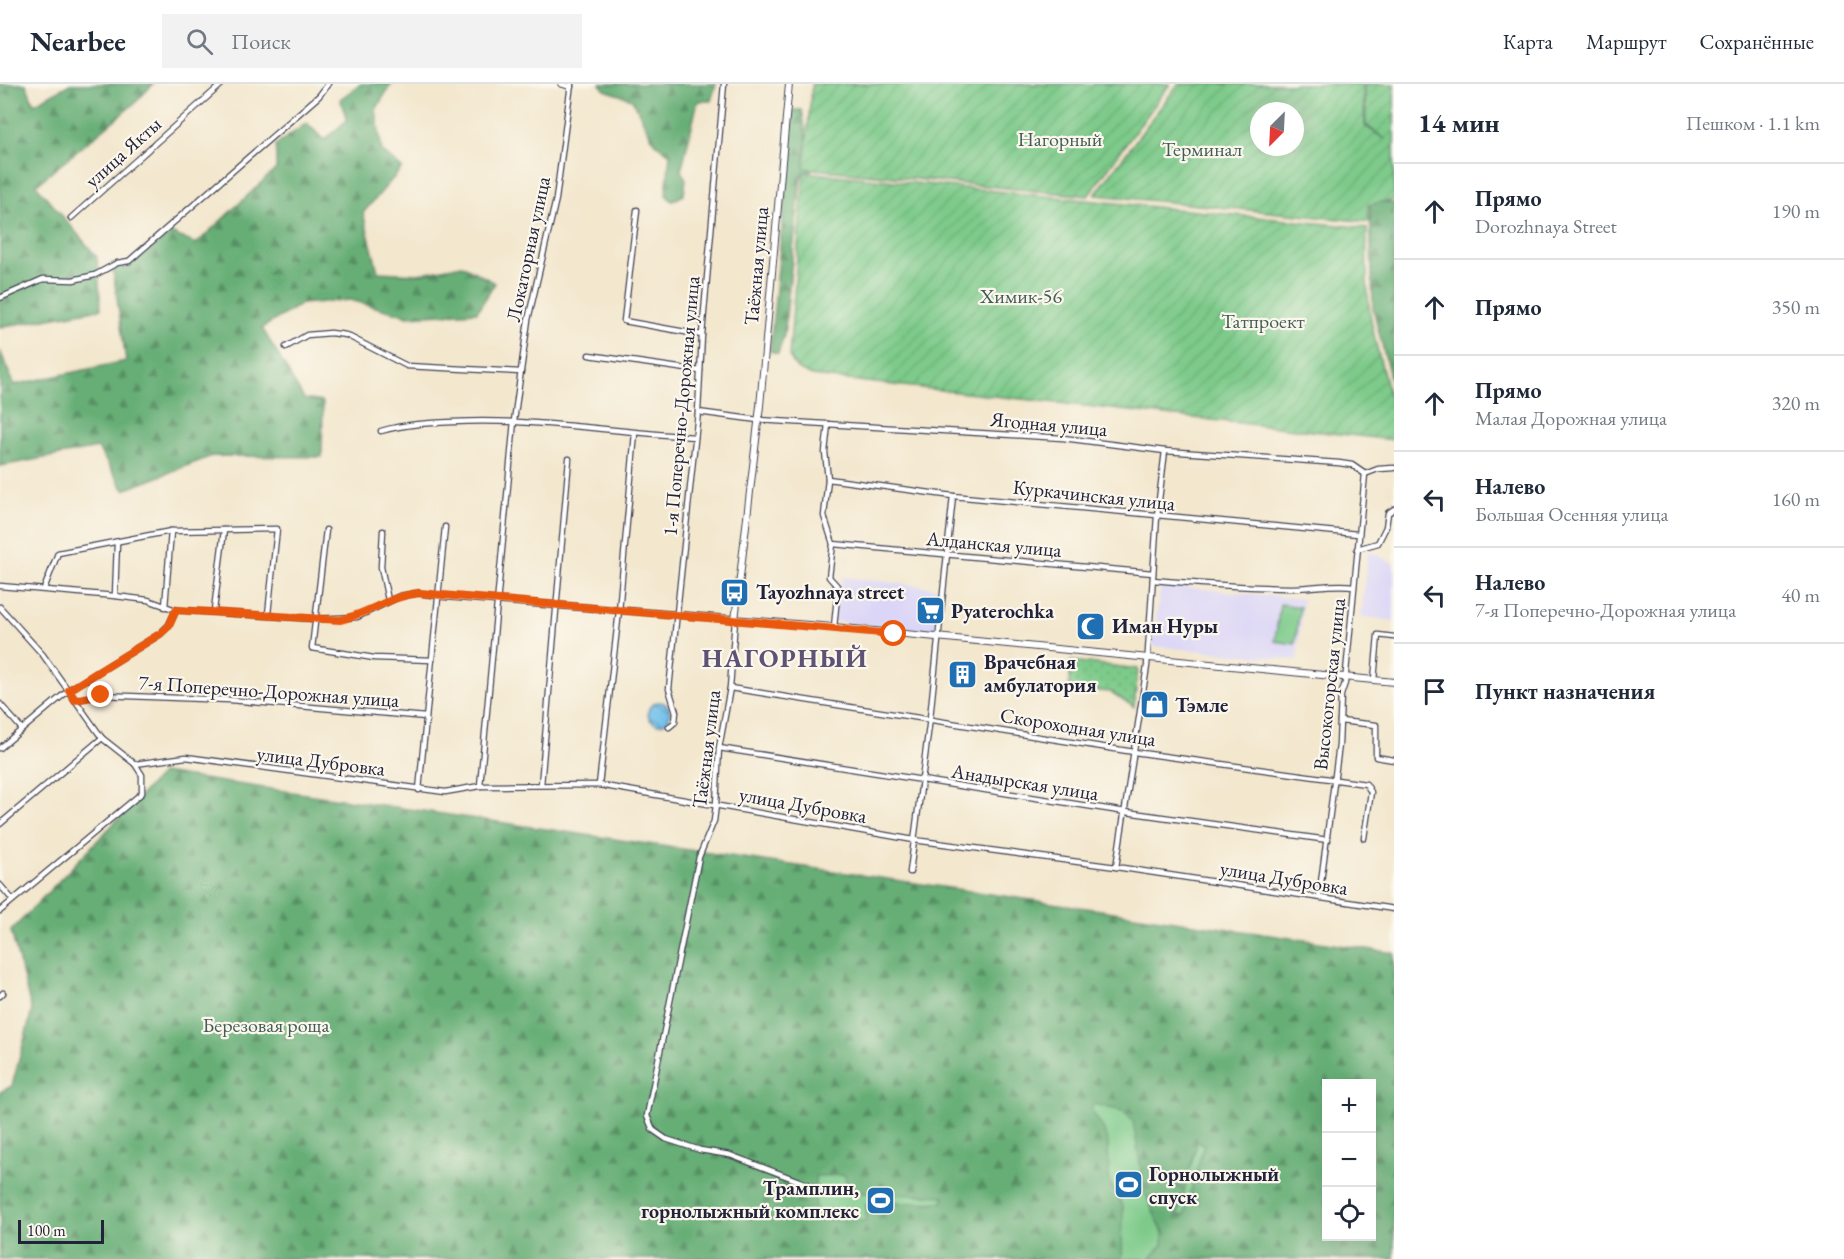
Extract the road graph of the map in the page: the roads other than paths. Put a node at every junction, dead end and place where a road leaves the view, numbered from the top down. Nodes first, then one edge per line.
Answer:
1 (222, 84) edge
2 (328, 84) edge
3 (561, 84) edge
4 (724, 84) edge
5 (789, 84) edge
6 (571, 86) edge
7 (637, 210) dead end
8 (71, 218) dead end
9 (0, 298) edge
10 (702, 335) junction
11 (286, 346) dead end
12 (589, 355) dead end
13 (700, 371) junction
14 (522, 372) junction
15 (698, 412) junction
16 (758, 420) junction
17 (514, 421) junction
18 (828, 424) junction
19 (381, 431) dead end
20 (635, 433) junction
21 (695, 437) junction
22 (1165, 451) junction
23 (569, 459) dead end
24 (1394, 468) edge
25 (1365, 474) junction
26 (828, 479) junction
27 (952, 496) junction
28 (1394, 509) edge
29 (1157, 516) junction
30 (445, 527) dead end
31 (224, 530) junction
32 (326, 530) dead end
33 (171, 531) junction
34 (383, 531) dead end
35 (1358, 534) junction
36 (117, 543) junction
37 (832, 544) junction
38 (1357, 549) junction
39 (948, 555) junction
40 (1153, 573) junction
41 (1154, 580) junction
42 (0, 586) edge
43 (1354, 586) junction
44 (44, 589) junction
45 (115, 596) junction
46 (439, 596) junction
47 (388, 600) junction
48 (498, 602) junction
49 (556, 606) junction
50 (0, 607) edge
51 (165, 607) junction
52 (176, 610) junction
53 (214, 610) junction
54 (619, 611) junction
55 (268, 614) junction
56 (677, 615) junction
57 (316, 619) junction
58 (735, 620) junction
59 (834, 627) junction
60 (1394, 637) edge
61 (938, 638) junction
62 (1148, 659) junction
63 (432, 660) junction
64 (1345, 677) junction
65 (1374, 680) junction
66 (1394, 682) edge
67 (730, 688) junction
68 (69, 690) junction
69 (75, 700) junction
70 (0, 704) edge
71 (426, 717) junction
72 (930, 718) junction
73 (1340, 721) junction
74 (669, 727) dead end
75 (22, 729) junction
76 (102, 738) junction
77 (0, 748) edge
78 (719, 748) junction
79 (1134, 752) junction
80 (1394, 760) edge
81 (135, 764) junction
82 (921, 781) junction
83 (1334, 781) junction
84 (541, 785) junction
85 (599, 785) junction
86 (480, 786) junction
87 (419, 790) junction
88 (716, 805) junction
89 (1126, 812) junction
90 (0, 824) edge
91 (1364, 838) dead end
92 (914, 840) junction
93 (1328, 840) junction
94 (1116, 867) junction
95 (910, 872) dead end
96 (0, 885) edge
97 (1319, 897) junction
98 (12, 899) junction
99 (1394, 909) edge
100 (0, 911) edge
101 (816, 1187) dead end

1 - 8 street, улица Якты
2 - 9 street
3 - 6 street
4 - 10 street, 1-я Поперечно-Дорожная улица
5 - 16 street, Таёжная улица
6 - 14 street, Локаторная улица
7 - 10 street
10 - 13 street, 1-я Поперечно-Дорожная улица
11 - 14 street
12 - 13 street
13 - 15 street, 1-я Поперечно-Дорожная улица
14 - 17 street, Локаторная улица
15 - 16 street, Ягодная улица
15 - 21 street, 1-я Поперечно-Дорожная улица
16 - 18 street, Ягодная улица
16 - 58 street, Таёжная улица
17 - 19 street
17 - 20 street
17 - 48 street, Локаторная улица
18 - 22 street, Ягодная улица
18 - 26 street
20 - 21 street
20 - 54 street
21 - 56 street, 1-я Поперечно-Дорожная улица
22 - 25 street, Ягодная улица
22 - 29 street
23 - 49 street
24 - 25 street
25 - 35 street, Высокогорская улица
26 - 27 street, Куркачинская улица
26 - 37 street
27 - 29 street, Куркачинская улица
27 - 39 street
28 - 38 street
29 - 35 street, Куркачинская улица
29 - 40 street
30 - 46 street
31 - 33 street
31 - 53 street
31 - 55 street
32 - 57 street
33 - 36 street
33 - 51 street
34 - 47 street
35 - 38 street, Высокогорская улица
36 - 44 street
36 - 45 street
37 - 39 street, Алданская улица
37 - 59 street
38 - 43 street, Высокогорская улица
39 - 40 street, Алданская улица
39 - 61 street
40 - 41 street
41 - 43 street
41 - 62 street
42 - 44 street
43 - 64 street, Высокогорская улица
44 - 45 street
45 - 51 street
46 - 47 street
46 - 48 street
46 - 63 street
47 - 57 street
48 - 49 street
48 - 86 street, Локаторная улица
49 - 54 street
49 - 84 street
50 - 68 street
51 - 52 street
52 - 53 street
52 - 68 street
53 - 55 street
54 - 56 street
54 - 85 street
55 - 57 street
56 - 58 street
56 - 74 street, 1-я Поперечно-Дорожная улица
57 - 63 street
58 - 59 street
58 - 67 street, Таёжная улица
59 - 61 street
60 - 65 street
61 - 62 street
61 - 72 street
62 - 64 street
62 - 79 street
63 - 71 street
64 - 65 street
64 - 73 street, Высокогорская улица
65 - 66 street
67 - 72 street, Скороходная улица
67 - 78 street, Таёжная улица
68 - 69 street
68 - 75 street
69 - 71 street, 7-я Поперечно-Дорожная улица
69 - 76 street
70 - 75 street
71 - 87 street
72 - 79 street, Скороходная улица
72 - 82 street
73 - 80 street
73 - 83 street, Высокогорская улица
75 - 77 street
76 - 81 street
76 - 90 street
78 - 82 street, Анадырская улица
78 - 88 street, Таёжная улица
79 - 83 street, Скороходная улица
79 - 89 street
81 - 87 street, улица Дубровка
81 - 98 street
82 - 89 street, Анадырская улица
82 - 92 street
83 - 91 street, Скороходная улица
83 - 93 street, Высокогорская улица
84 - 85 street, улица Дубровка
84 - 86 street, улица Дубровка
85 - 88 street, улица Дубровка
86 - 87 street, улица Дубровка
88 - 92 street, улица Дубровка
88 - 101 street, Таёжная улица
89 - 93 street, Анадырская улица
89 - 94 street
92 - 94 street, улица Дубровка
92 - 95 street
93 - 97 street, Высокогорская улица
94 - 97 street, улица Дубровка
96 - 98 street
97 - 99 street, улица Дубровка
98 - 100 street

